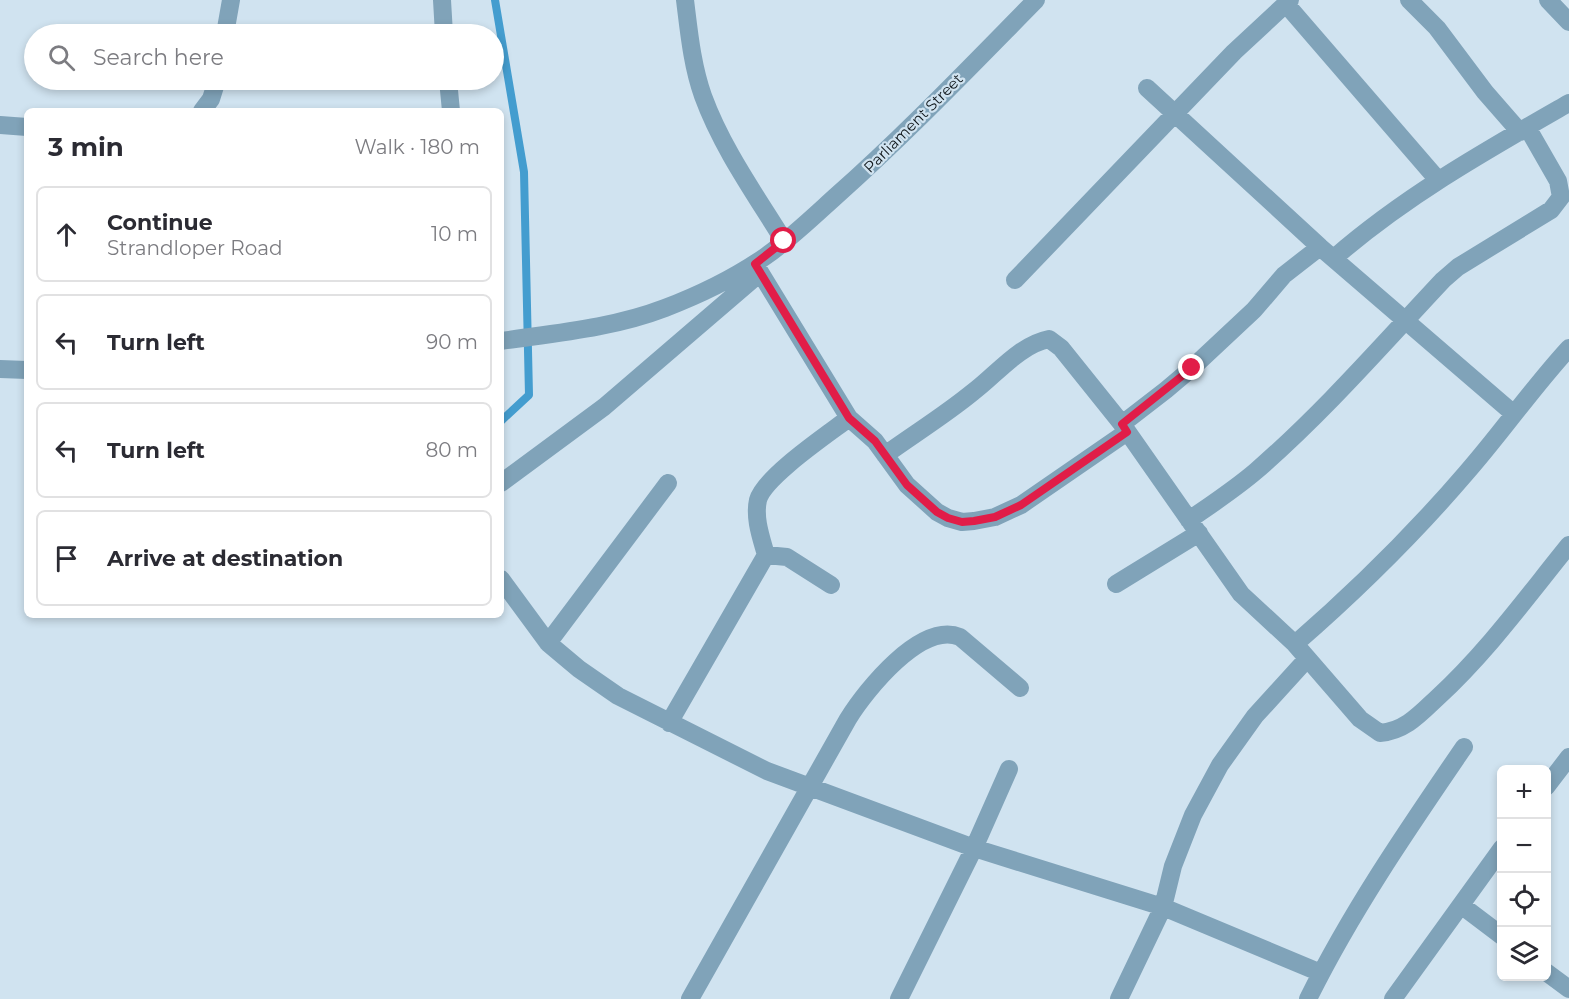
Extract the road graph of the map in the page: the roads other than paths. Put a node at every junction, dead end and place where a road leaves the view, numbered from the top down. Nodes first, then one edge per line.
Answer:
1 (231, 0) edge
2 (442, 0) edge
3 (685, 0) edge
4 (1036, 0) edge
5 (1409, 0) edge
6 (1548, 0) edge
7 (1288, 2) edge
8 (1569, 22) edge
9 (227, 24) edge
10 (443, 24) edge
11 (1147, 88) dead end
12 (214, 90) edge
13 (449, 90) edge
14 (1569, 103) edge
15 (204, 108) edge
16 (451, 108) edge
17 (1173, 114) junction
18 (0, 125) edge
19 (24, 127) edge
20 (1523, 129) junction
21 (1438, 180) junction
22 (784, 241) junction
23 (1327, 253) junction
24 (757, 268) junction
25 (1015, 280) dead end
26 (1407, 320) junction
27 (504, 341) edge
28 (1569, 348) edge
29 (0, 369) edge
30 (24, 370) edge
31 (1514, 414) junction
32 (849, 418) junction
33 (1125, 428) junction
34 (885, 455) junction
35 (504, 481) edge
36 (668, 483) dead end
37 (1194, 526) junction
38 (1569, 545) edge
39 (766, 555) junction
40 (504, 583) edge
41 (1116, 584) dead end
42 (831, 585) dead end
43 (548, 643) junction
44 (1295, 644) junction
45 (1306, 660) junction
46 (1020, 688) dead end
47 (669, 723) junction
48 (1464, 747) dead end
49 (1569, 757) edge
50 (1009, 769) dead end
51 (1551, 780) edge
52 (811, 787) junction
53 (974, 848) junction
54 (1497, 855) edge
55 (1461, 905) junction
56 (1163, 907) junction
57 (1497, 932) edge
58 (1321, 974) junction
59 (1551, 976) edge
60 (1569, 989) edge
61 (690, 999) edge
62 (899, 999) edge
63 (1119, 999) edge
64 (1308, 999) edge
65 (1393, 999) edge

1 - 9 street
2 - 10 street
3 - 22 street
4 - 22 street, Parliament Street
5 - 20 street
6 - 8 street
7 - 17 street
7 - 21 street
11 - 17 street
12 - 15 street
13 - 16 street
14 - 20 street
17 - 23 street
17 - 25 street
18 - 19 street
20 - 21 street
20 - 26 street
21 - 23 street
22 - 24 street, Parliament Street
23 - 26 street
23 - 33 street
24 - 27 street
24 - 32 street
24 - 35 street
26 - 31 street
26 - 37 street
28 - 31 street
29 - 30 street
31 - 44 street
32 - 34 street
32 - 39 street
33 - 34 street
33 - 34 street
33 - 37 street
36 - 43 street
37 - 41 street
37 - 44 street
38 - 45 street
39 - 42 street
39 - 47 street
40 - 43 street
43 - 47 street
44 - 45 street
45 - 56 street
46 - 52 street
47 - 52 street
48 - 58 street
49 - 51 street
50 - 53 street
52 - 53 street
52 - 61 street
53 - 56 street
53 - 62 street
54 - 55 street
55 - 57 street
55 - 65 street
56 - 58 street
56 - 63 street
58 - 64 street
59 - 60 street

